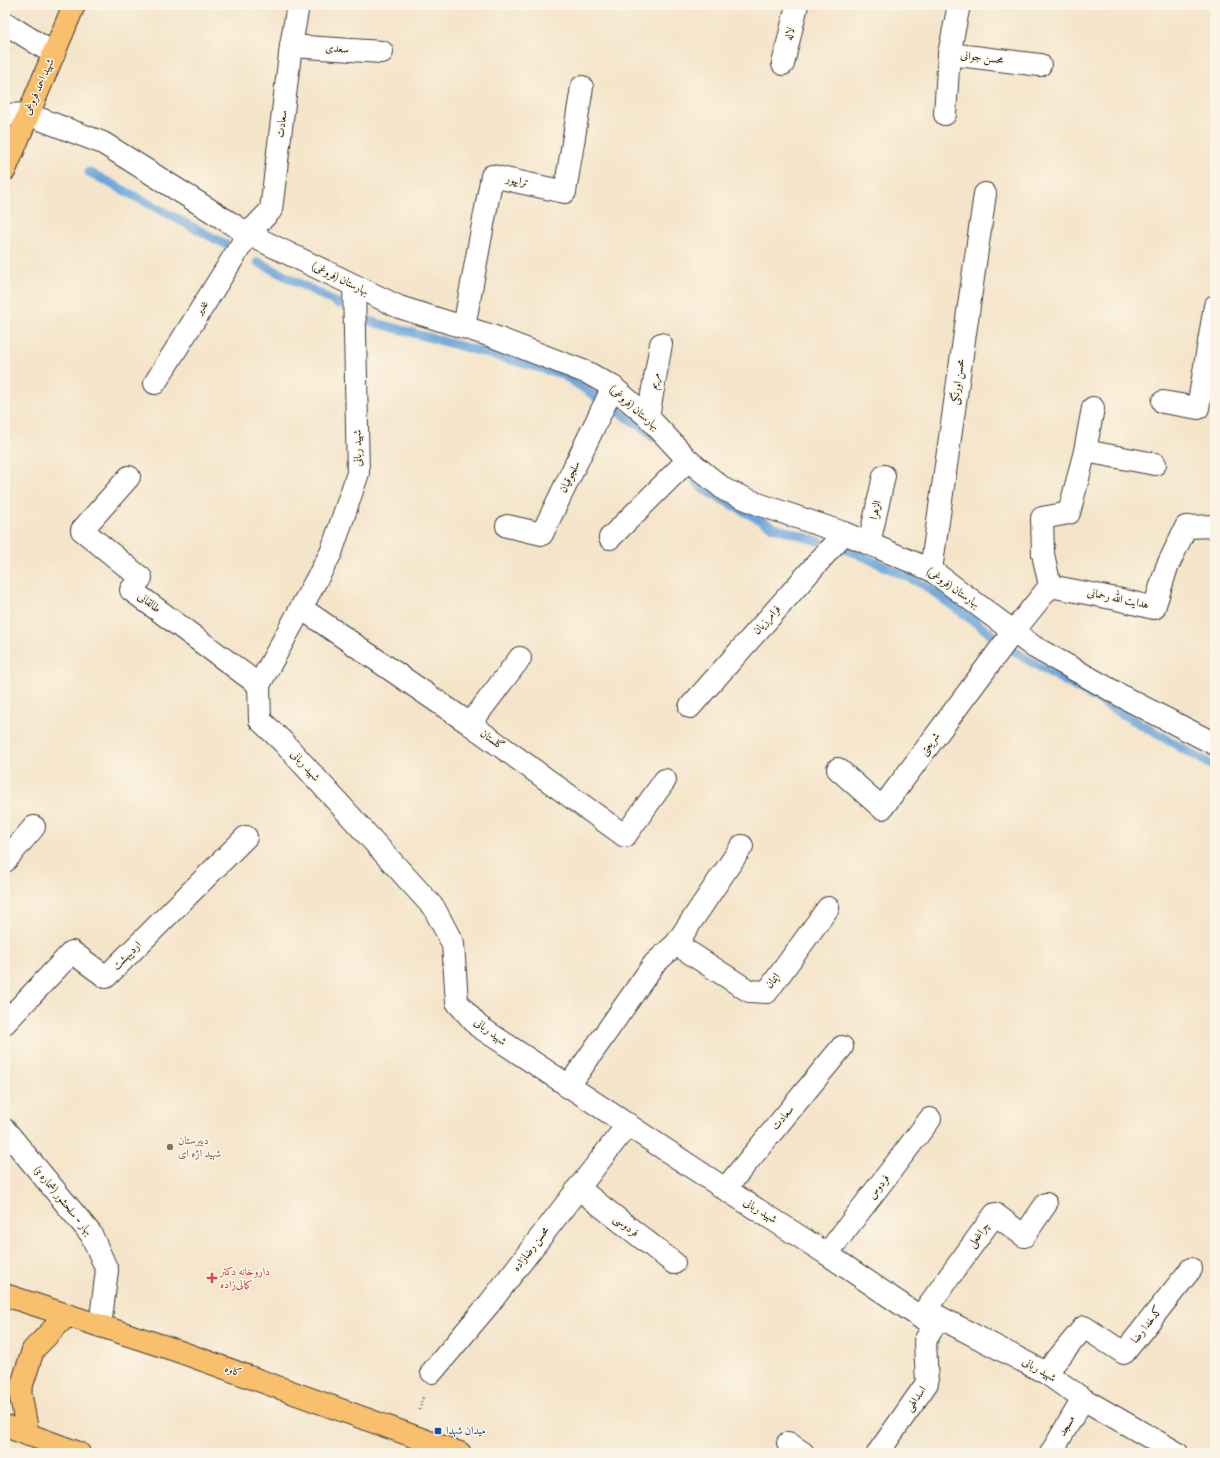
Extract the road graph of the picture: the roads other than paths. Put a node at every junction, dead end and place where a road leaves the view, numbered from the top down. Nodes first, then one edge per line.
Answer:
1 (63, 5) edge
2 (74, 5) edge
3 (298, 5) edge
4 (796, 5) edge
5 (959, 5) edge
6 (5, 23) edge
7 (291, 46) junction
8 (50, 51) junction
9 (382, 52) dead end
10 (950, 54) junction
11 (783, 64) dead end
12 (1040, 65) dead end
13 (582, 87) dead end
14 (27, 114) junction
15 (945, 114) dead end
16 (5, 115) edge
17 (5, 145) edge
18 (5, 170) edge
19 (985, 194) dead end
20 (248, 234) junction
21 (354, 286) junction
22 (1215, 306) edge
23 (464, 327) junction
24 (661, 344) dead end
25 (155, 383) dead end
26 (612, 389) junction
27 (1163, 402) dead end
28 (1093, 408) dead end
29 (648, 417) junction
30 (1085, 451) junction
31 (1155, 464) dead end
32 (682, 466) junction
33 (884, 476) dead end
34 (129, 477) dead end
35 (507, 526) dead end
36 (1215, 526) edge
37 (843, 535) junction
38 (610, 538) dead end
39 (868, 544) junction
40 (931, 570) junction
41 (1050, 586) junction
42 (301, 608) junction
43 (1013, 633) junction
44 (520, 658) dead end
45 (259, 685) junction
46 (690, 707) dead end
47 (470, 724) junction
48 (1215, 744) edge
49 (838, 769) dead end
50 (665, 780) dead end
51 (34, 827) dead end
52 (246, 837) dead end
53 (742, 846) dead end
54 (5, 861) edge
55 (828, 908) dead end
56 (676, 944) junction
57 (5, 1023) edge
58 (842, 1047) dead end
59 (568, 1087) junction
60 (930, 1119) dead end
61 (628, 1124) junction
62 (5, 1130) edge
63 (578, 1188) junction
64 (725, 1189) junction
65 (1046, 1204) dead end
66 (827, 1254) junction
67 (674, 1263) dead end
68 (1191, 1269) dead end
69 (5, 1295) edge
70 (67, 1315) junction
71 (929, 1317) junction
72 (100, 1326) junction
73 (432, 1372) road end
74 (1046, 1373) junction
75 (1083, 1399) junction
76 (5, 1426) edge
77 (28, 1435) junction
78 (79, 1453) edge
79 (460, 1453) edge
80 (878, 1453) edge
81 (1051, 1453) edge
82 (1177, 1453) edge

1 - 8 street, شهید احمد فروغی
2 - 8 main road, شهید احمد فروغی
3 - 7 street, سعادت
4 - 11 street, لاله
5 - 10 street, محسن جوانی
6 - 8 street
7 - 9 street, سعدی
7 - 20 street, سعادت
8 - 14 main road, شهید احمد فروغی
8 - 17 street, شهید احمد فروغی
10 - 12 street, محسن جوانی
10 - 15 street
13 - 23 street, ترایپور
14 - 16 street
14 - 18 main road, شهید احمد فروغی
14 - 20 street, بهارستان (فروغی)
19 - 40 street, محسن اورنگی
20 - 21 street, بهارستان (فروغی)
20 - 25 street, غدیر
21 - 23 street, بهارستان (فروغی)
21 - 42 street, شهید ربانی
22 - 27 street
23 - 26 street, بهارستان (فروغی)
24 - 29 street, مریم
26 - 29 street, بهارستان (فروغی)
26 - 35 street, سلجوقیان
28 - 30 street
29 - 32 street, بهارستان (فروغی)
30 - 31 street
30 - 41 street
32 - 37 street, بهارستان (فروغی)
32 - 38 street
33 - 39 street, الزهرا
34 - 45 street, طالقانی
36 - 41 street, هدایت الله رحمانی
37 - 39 street, بهارستان (فروغی)
37 - 46 street, فرامرزیان
39 - 40 street, بهارستان (فروغی)
40 - 43 street, بهارستان (فروغی)
41 - 43 street
42 - 45 street, شهید ربانی
42 - 47 street, گلستان
43 - 48 street, بهارستان (فروغی)
43 - 49 street, شریعتی
44 - 47 street
45 - 59 street, شهید ربانی
47 - 50 street, گلستان
51 - 54 street
52 - 57 street, اردیبهشت
53 - 56 street
55 - 56 street, ایمان
56 - 59 street
58 - 64 street, سعادت
59 - 61 street, شهید ربانی
60 - 66 street, فردوس
61 - 63 street, محسن رضازاده
61 - 64 street, شهید ربانی
62 - 72 street, بهار - سلحشور (شماره 3)
63 - 67 street, فردوسی
63 - 73 street, محسن رضازاده
64 - 66 street, شهید ربانی
65 - 71 street, چراغعلی
66 - 71 street, شهید ربانی
68 - 74 street, کدخدا رضا
69 - 70 main road, کاوه
70 - 72 main road, کاوه
70 - 77 main road
71 - 74 street, شهید ربانی
71 - 80 street, اسدالهی
72 - 79 main road, کاوه
74 - 75 street, شهید ربانی
75 - 81 street, مسجد
75 - 82 street, شهید ربانی
76 - 77 main road
77 - 78 main road

